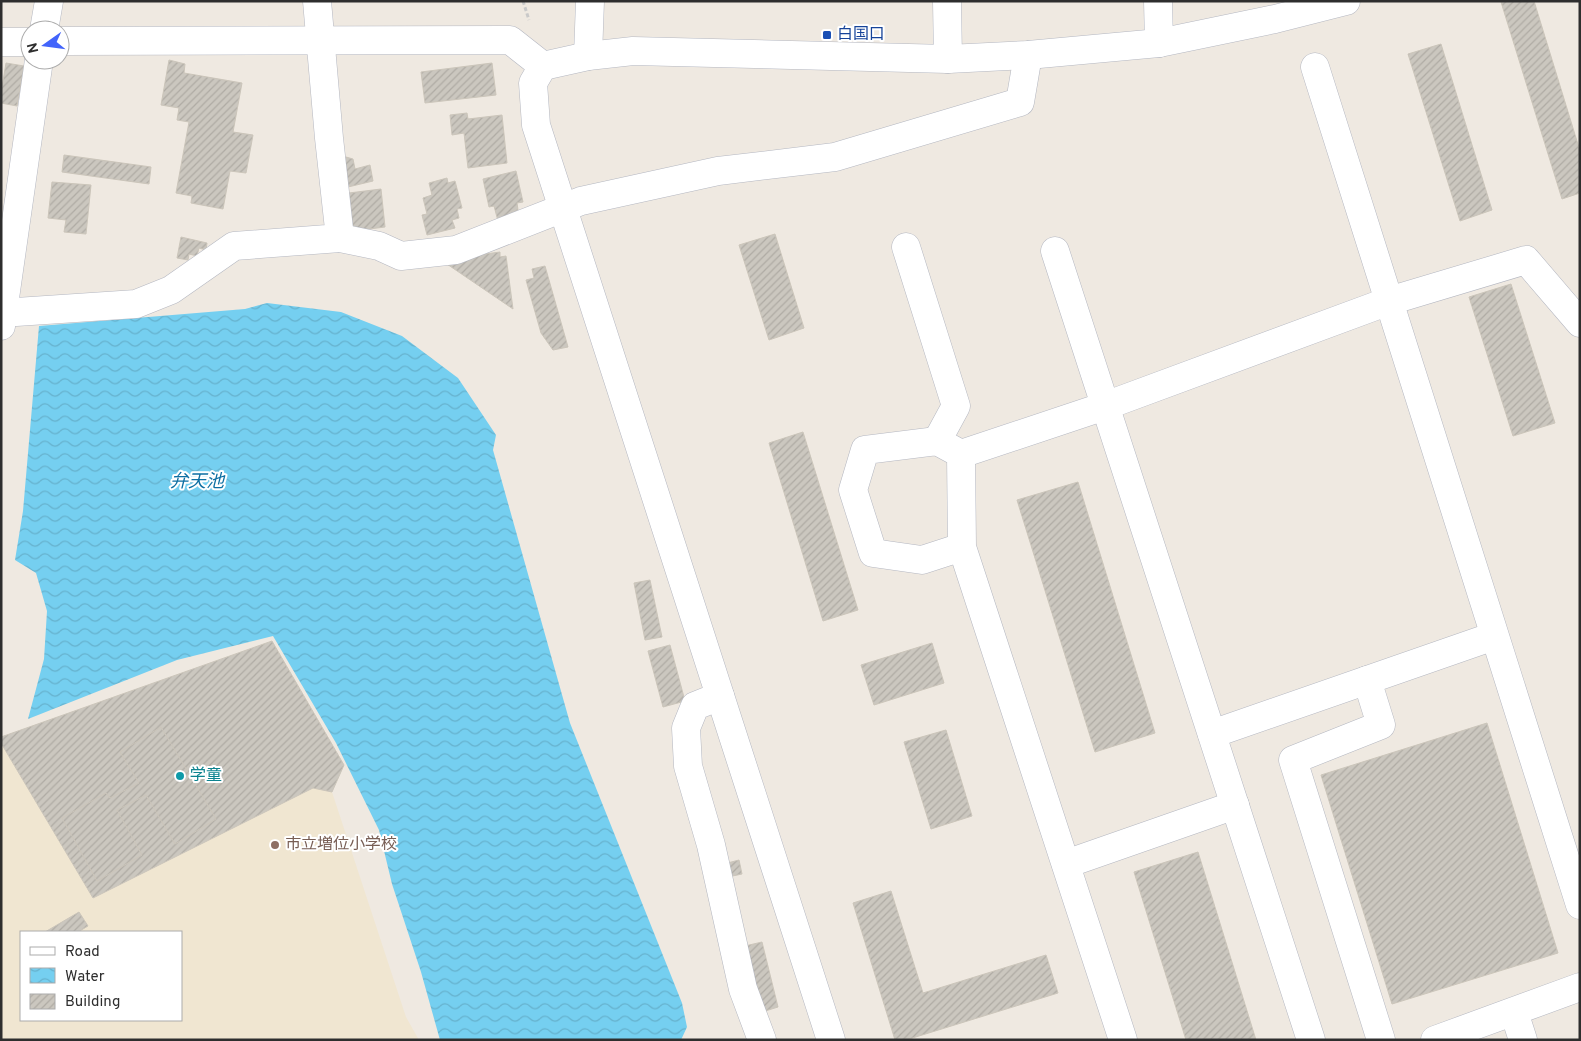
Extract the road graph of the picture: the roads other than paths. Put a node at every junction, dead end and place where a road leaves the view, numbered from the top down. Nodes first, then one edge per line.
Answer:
1 (49, 1) edge
2 (317, 1) edge
3 (590, 1) edge
4 (947, 1) edge
5 (1158, 1) edge
6 (1346, 1) edge
7 (46, 20) edge
8 (320, 40) junction
9 (70, 41) edge
10 (1, 42) edge
11 (20, 42) edge
12 (1159, 43) junction
13 (1028, 55) junction
14 (588, 56) junction
15 (948, 59) junction
16 (543, 66) junction
17 (1314, 67) dead end
18 (38, 70) edge
19 (563, 208) junction
20 (340, 238) junction
21 (906, 247) dead end
22 (1055, 251) dead end
23 (1388, 301) junction
24 (2, 317) edge
25 (1580, 322) edge
26 (1105, 406) junction
27 (936, 441) junction
28 (961, 454) junction
29 (962, 546) junction
30 (1494, 636) junction
31 (1367, 680) junction
32 (720, 696) junction
33 (1212, 734) junction
34 (1235, 805) junction
35 (1066, 864) junction
36 (1579, 899) edge
37 (1580, 987) edge
38 (1514, 1012) junction
39 (762, 1040) edge
40 (831, 1040) edge
41 (1124, 1040) edge
42 (1311, 1040) edge
43 (1381, 1040) edge
44 (1435, 1040) edge
45 (1523, 1040) edge

1 - 7 street
2 - 8 street
3 - 14 street
4 - 15 street
5 - 12 street
6 - 12 street
8 - 9 street
8 - 16 street
8 - 20 street
10 - 11 street
12 - 13 street
13 - 15 street
13 - 19 street
14 - 15 street
14 - 16 street
16 - 19 street
17 - 23 street
18 - 24 street
19 - 20 street
19 - 32 street
20 - 24 street
21 - 27 street
22 - 26 street
23 - 25 street
23 - 26 street
23 - 30 street
26 - 28 street
26 - 33 street
27 - 28 street
27 - 29 street
28 - 29 street
29 - 35 street
30 - 31 street
30 - 36 street
31 - 33 street
31 - 43 street
32 - 39 street
32 - 40 street
33 - 34 street
34 - 35 street
34 - 42 street
35 - 41 street
37 - 38 street
38 - 44 street
38 - 45 street

